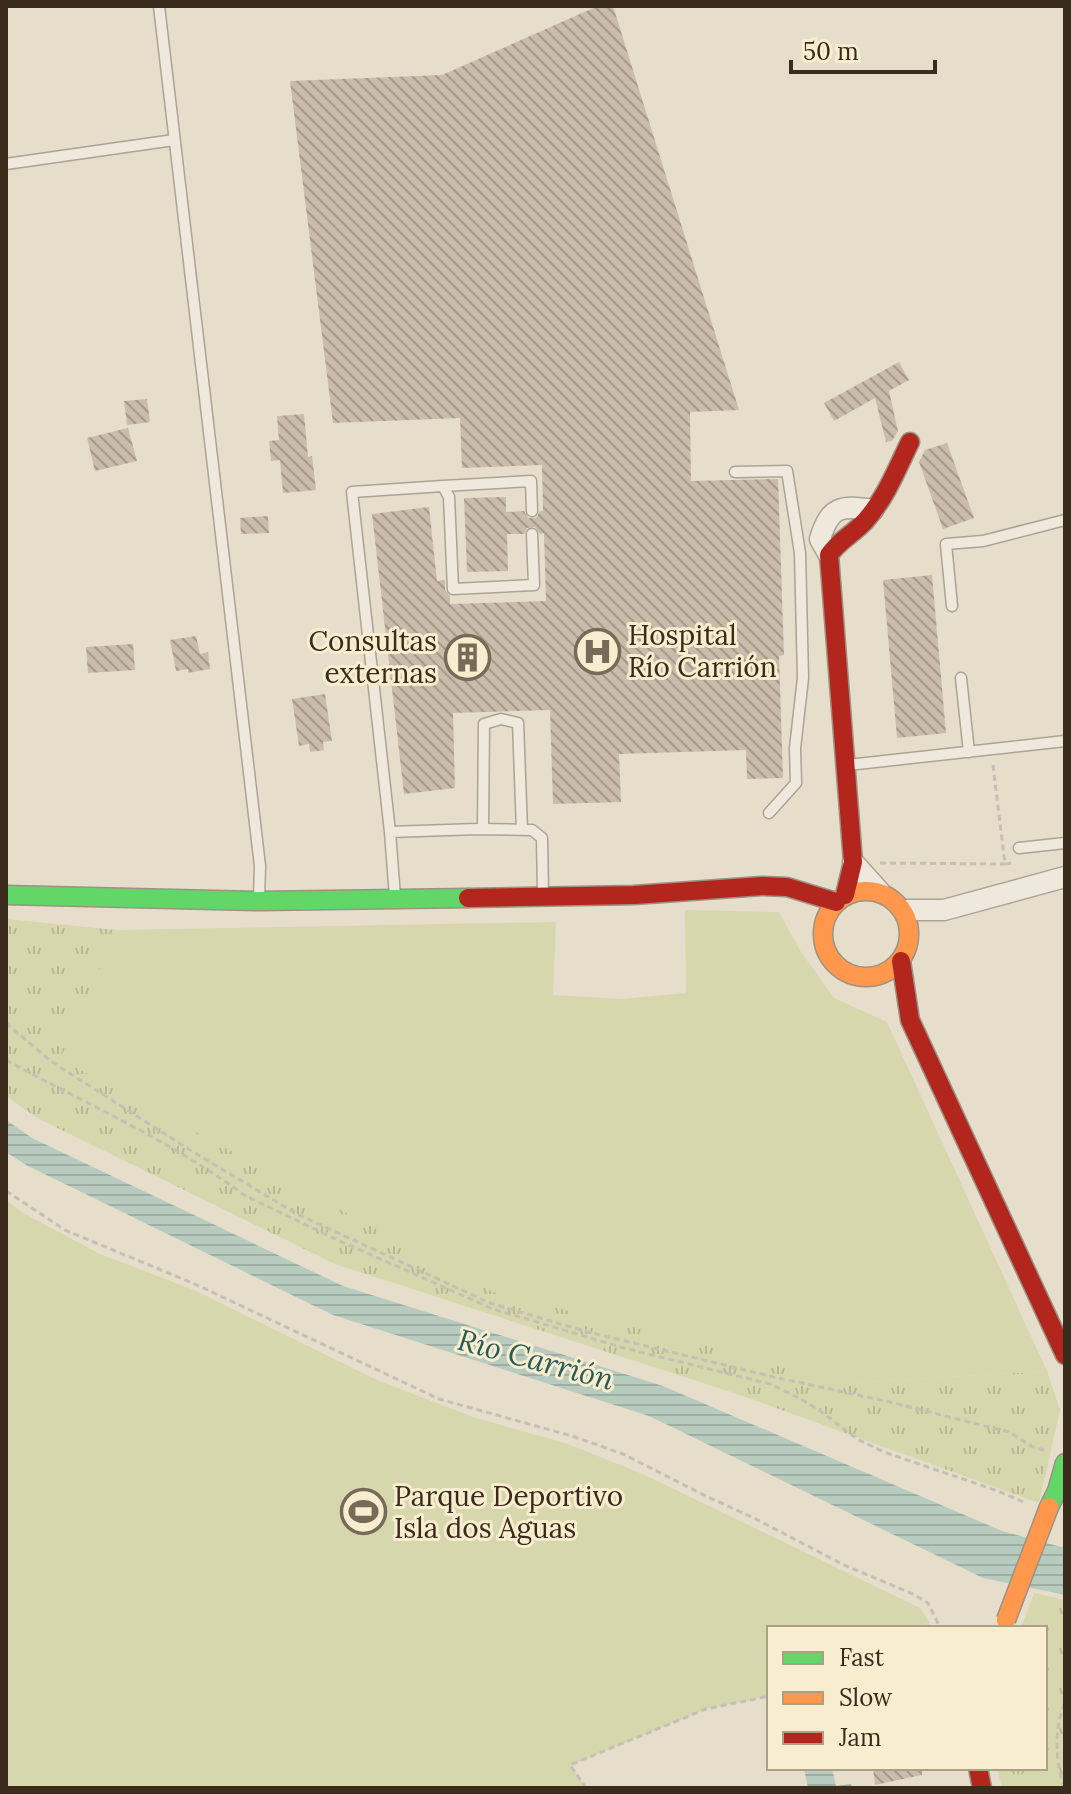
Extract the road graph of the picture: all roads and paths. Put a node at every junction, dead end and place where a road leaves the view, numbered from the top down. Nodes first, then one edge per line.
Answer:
1 (159, 6) edge
2 (174, 140) junction
3 (6, 164) edge
4 (910, 442) dead end
5 (735, 472) dead end
6 (443, 486) junction
7 (873, 510) joint
8 (532, 511) dead end
9 (1065, 520) edge
10 (532, 534) dead end
11 (829, 555) joint
12 (952, 606) dead end
13 (961, 678) dead end
14 (1065, 741) edge
15 (991, 749) junction
16 (969, 752) junction
17 (845, 765) junction
18 (769, 813) dead end
19 (483, 829) junction
20 (522, 830) junction
21 (390, 832) junction
22 (1065, 843) edge
23 (1019, 848) dead end
24 (853, 862) junction
25 (1020, 862) dead end
26 (1005, 864) junction
27 (1065, 877) edge
28 (787, 887) junction
29 (880, 892) junction
30 (6, 895) edge
31 (543, 897) junction
32 (395, 898) junction
33 (841, 899) junction
34 (259, 901) junction
35 (903, 910) junction
36 (824, 927) junction
37 (901, 961) junction
38 (881, 988) junction
39 (910, 1020) junction
40 (6, 1023) edge
41 (6, 1060) edge
42 (6, 1191) edge
43 (1065, 1355) edge
44 (1061, 1468) edge
45 (1040, 1506) junction
46 (1004, 1624) edge
47 (939, 1626) edge
48 (767, 1696) edge
49 (1065, 1702) edge
50 (1057, 1747) junction
51 (1065, 1747) edge
52 (586, 1788) edge
53 (1064, 1788) edge

1 - 2 lane
2 - 3 lane
2 - 34 lane
4 - 7 main road
5 - 18 lane
6 - 8 lane
6 - 10 lane
6 - 21 lane
7 - 11 street
9 - 12 lane
11 - 17 main road
13 - 16 lane
14 - 15 lane
15 - 16 lane
15 - 26 path
16 - 17 lane
17 - 24 main road
19 - 20 lane
19 - 20 lane
19 - 21 lane
20 - 31 lane
21 - 32 lane
22 - 23 lane
24 - 26 path
24 - 29 street
24 - 33 main road
25 - 26 path
27 - 35 street
28 - 31 main road
28 - 33 main road
28 - 36 main road
29 - 33 main road
29 - 35 main road
30 - 34 main road
31 - 32 main road
32 - 34 main road
33 - 36 main road
35 - 37 main road
36 - 38 main road
37 - 38 main road
37 - 39 main road
38 - 39 main road
39 - 43 main road
40 - 44 path
41 - 45 path
42 - 47 path
44 - 45 main road
45 - 46 main road, bridge
48 - 52 path
49 - 50 path
50 - 51 path
50 - 53 path

